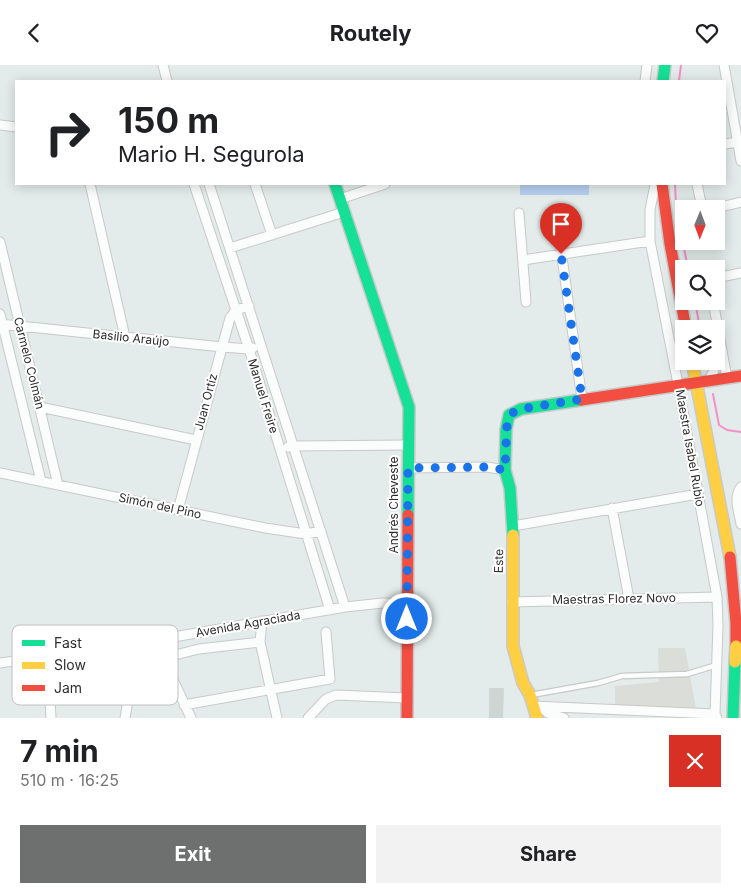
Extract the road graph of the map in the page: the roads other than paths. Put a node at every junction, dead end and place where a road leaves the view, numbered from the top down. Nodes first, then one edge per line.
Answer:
1 (162, 65) edge
2 (647, 65) edge
3 (665, 65) edge
4 (724, 65) edge
5 (167, 80) edge
6 (645, 80) edge
7 (663, 80) edge
8 (0, 125) edge
9 (15, 127) edge
10 (738, 142) junction
11 (726, 144) edge
12 (741, 158) edge
13 (90, 185) edge
14 (194, 185) edge
15 (209, 185) edge
16 (255, 185) edge
17 (335, 185) edge
18 (382, 185) edge
19 (647, 185) edge
20 (655, 185) edge
21 (662, 185) edge
22 (697, 185) edge
23 (340, 199) junction
24 (700, 200) edge
25 (741, 202) edge
26 (650, 206) junction
27 (725, 206) edge
28 (344, 212) junction
29 (519, 213) dead end
30 (556, 215) dead end
31 (272, 235) junction
32 (650, 241) junction
33 (0, 242) edge
34 (230, 248) junction
35 (561, 254) junction
36 (523, 260) junction
37 (741, 273) edge
38 (725, 276) edge
39 (526, 302) dead end
40 (249, 306) junction
41 (236, 310) junction
42 (0, 314) edge
43 (684, 320) edge
44 (1, 324) edge
45 (19, 326) junction
46 (125, 337) junction
47 (262, 345) junction
48 (222, 347) junction
49 (249, 349) junction
50 (694, 370) edge
51 (715, 370) edge
52 (725, 370) edge
53 (741, 376) edge
54 (726, 378) junction
55 (709, 381) junction
56 (696, 383) junction
57 (678, 384) junction
58 (582, 399) junction
59 (40, 407) junction
60 (196, 440) junction
61 (408, 445) junction
62 (294, 446) junction
63 (280, 450) junction
64 (408, 468) junction
65 (505, 470) junction
66 (0, 473) edge
67 (40, 481) junction
68 (58, 485) junction
69 (740, 488) edge
70 (698, 494) junction
71 (612, 508) junction
72 (178, 509) junction
73 (741, 524) edge
74 (513, 526) junction
75 (321, 531) junction
76 (306, 534) junction
77 (716, 597) junction
78 (629, 599) junction
79 (512, 602) junction
80 (407, 604) junction
81 (345, 607) junction
82 (330, 610) junction
83 (262, 621) junction
84 (326, 632) dead end
85 (178, 637) edge
86 (260, 643) junction
87 (717, 650) junction
88 (178, 654) edge
89 (737, 654) edge
90 (717, 665) junction
91 (735, 675) junction
92 (271, 689) junction
93 (178, 693) edge
94 (407, 698) junction
95 (535, 702) junction
96 (50, 705) edge
97 (127, 705) edge
98 (184, 705) junction
99 (716, 716) edge
100 (741, 716) edge
101 (51, 718) edge
102 (125, 718) edge
103 (191, 718) edge
104 (277, 718) edge
105 (308, 718) edge
106 (407, 718) edge
107 (537, 718) edge
108 (564, 718) edge
109 (733, 718) edge

1 - 5 street
2 - 6 street
3 - 7 main road
4 - 10 street
8 - 9 street
10 - 11 street
10 - 12 street
13 - 46 street
14 - 41 street, Manuel Freire
15 - 34 street, Manuel Freire
16 - 31 street
17 - 23 main road, Andrés Cheveste
18 - 23 street
19 - 26 street
20 - 26 street, Maestra Isabel Rubio
21 - 43 main road
22 - 24 street
23 - 28 main road, Andrés Cheveste
25 - 27 street
26 - 32 street, Maestra Isabel Rubio
28 - 31 street
28 - 61 main road, Andrés Cheveste
29 - 36 street
30 - 35 street
31 - 34 street
32 - 35 street
32 - 57 street, Maestra Isabel Rubio
33 - 45 street, Carmelo Colmán
34 - 40 street, Manuel Freire
35 - 36 street
35 - 58 street
36 - 39 street
37 - 38 street
40 - 41 street
40 - 47 street, Manuel Freire
41 - 48 street, Juan Ortíz
41 - 49 street, Manuel Freire
42 - 44 street, Carmelo Colmán
44 - 45 street, Basilio Araújo
44 - 67 street, Carmelo Colmán
45 - 46 street, Basilio Araújo
45 - 59 street, Carmelo Colmán
46 - 48 street, Basilio Araújo
47 - 49 street, Basilio Araújo
47 - 62 street, Manuel Freire
48 - 49 street, Basilio Araújo
48 - 60 street, Juan Ortíz
49 - 63 street, Manuel Freire
50 - 56 main road
51 - 55 street
52 - 54 street
53 - 54 main road
54 - 55 main road
55 - 56 main road
56 - 57 main road
56 - 89 main road
57 - 58 main road
57 - 70 street, Maestra Isabel Rubio
58 - 65 main road, Este
59 - 60 street
59 - 68 street, Carmelo Colmán
60 - 72 street, Juan Ortíz
61 - 62 street
61 - 64 main road, Andrés Cheveste
62 - 63 street
62 - 75 street, Manuel Freire
63 - 76 street, Manuel Freire
64 - 65 street
64 - 80 main road, Andrés Cheveste
65 - 74 main road, Este
66 - 67 street, Simón del Pino
67 - 68 street, Simón del Pino
68 - 72 street, Simón del Pino
69 - 73 street
70 - 71 street
70 - 77 street, Maestra Isabel Rubio
71 - 74 street
71 - 78 street
72 - 76 street, Simón del Pino
74 - 79 main road, Este
75 - 76 street, Simón del Pino
75 - 81 street, Manuel Freire
76 - 82 street, Manuel Freire
77 - 78 street, Maestras Florez Novo
77 - 87 street, Maestra Isabel Rubio
78 - 79 street, Maestras Florez Novo
79 - 95 main road, Este
80 - 81 street, Avenida Agraciada
80 - 94 main road, Andrés Cheveste
81 - 82 street, Avenida Agraciada
82 - 83 street, Avenida Agraciada
83 - 85 street, Avenida Agraciada
83 - 86 street
84 - 92 street
86 - 88 street
86 - 92 street
87 - 89 street
87 - 90 street, Maestra Isabel Rubio
89 - 91 main road
90 - 95 lane
90 - 99 street, Maestra Isabel Rubio
91 - 100 main road
91 - 109 main road
92 - 98 street
92 - 104 street
93 - 98 street
94 - 105 street
94 - 106 main road, Andrés Cheveste
95 - 99 street
95 - 107 main road, Este
95 - 108 street
96 - 101 street
97 - 102 street
98 - 103 street

